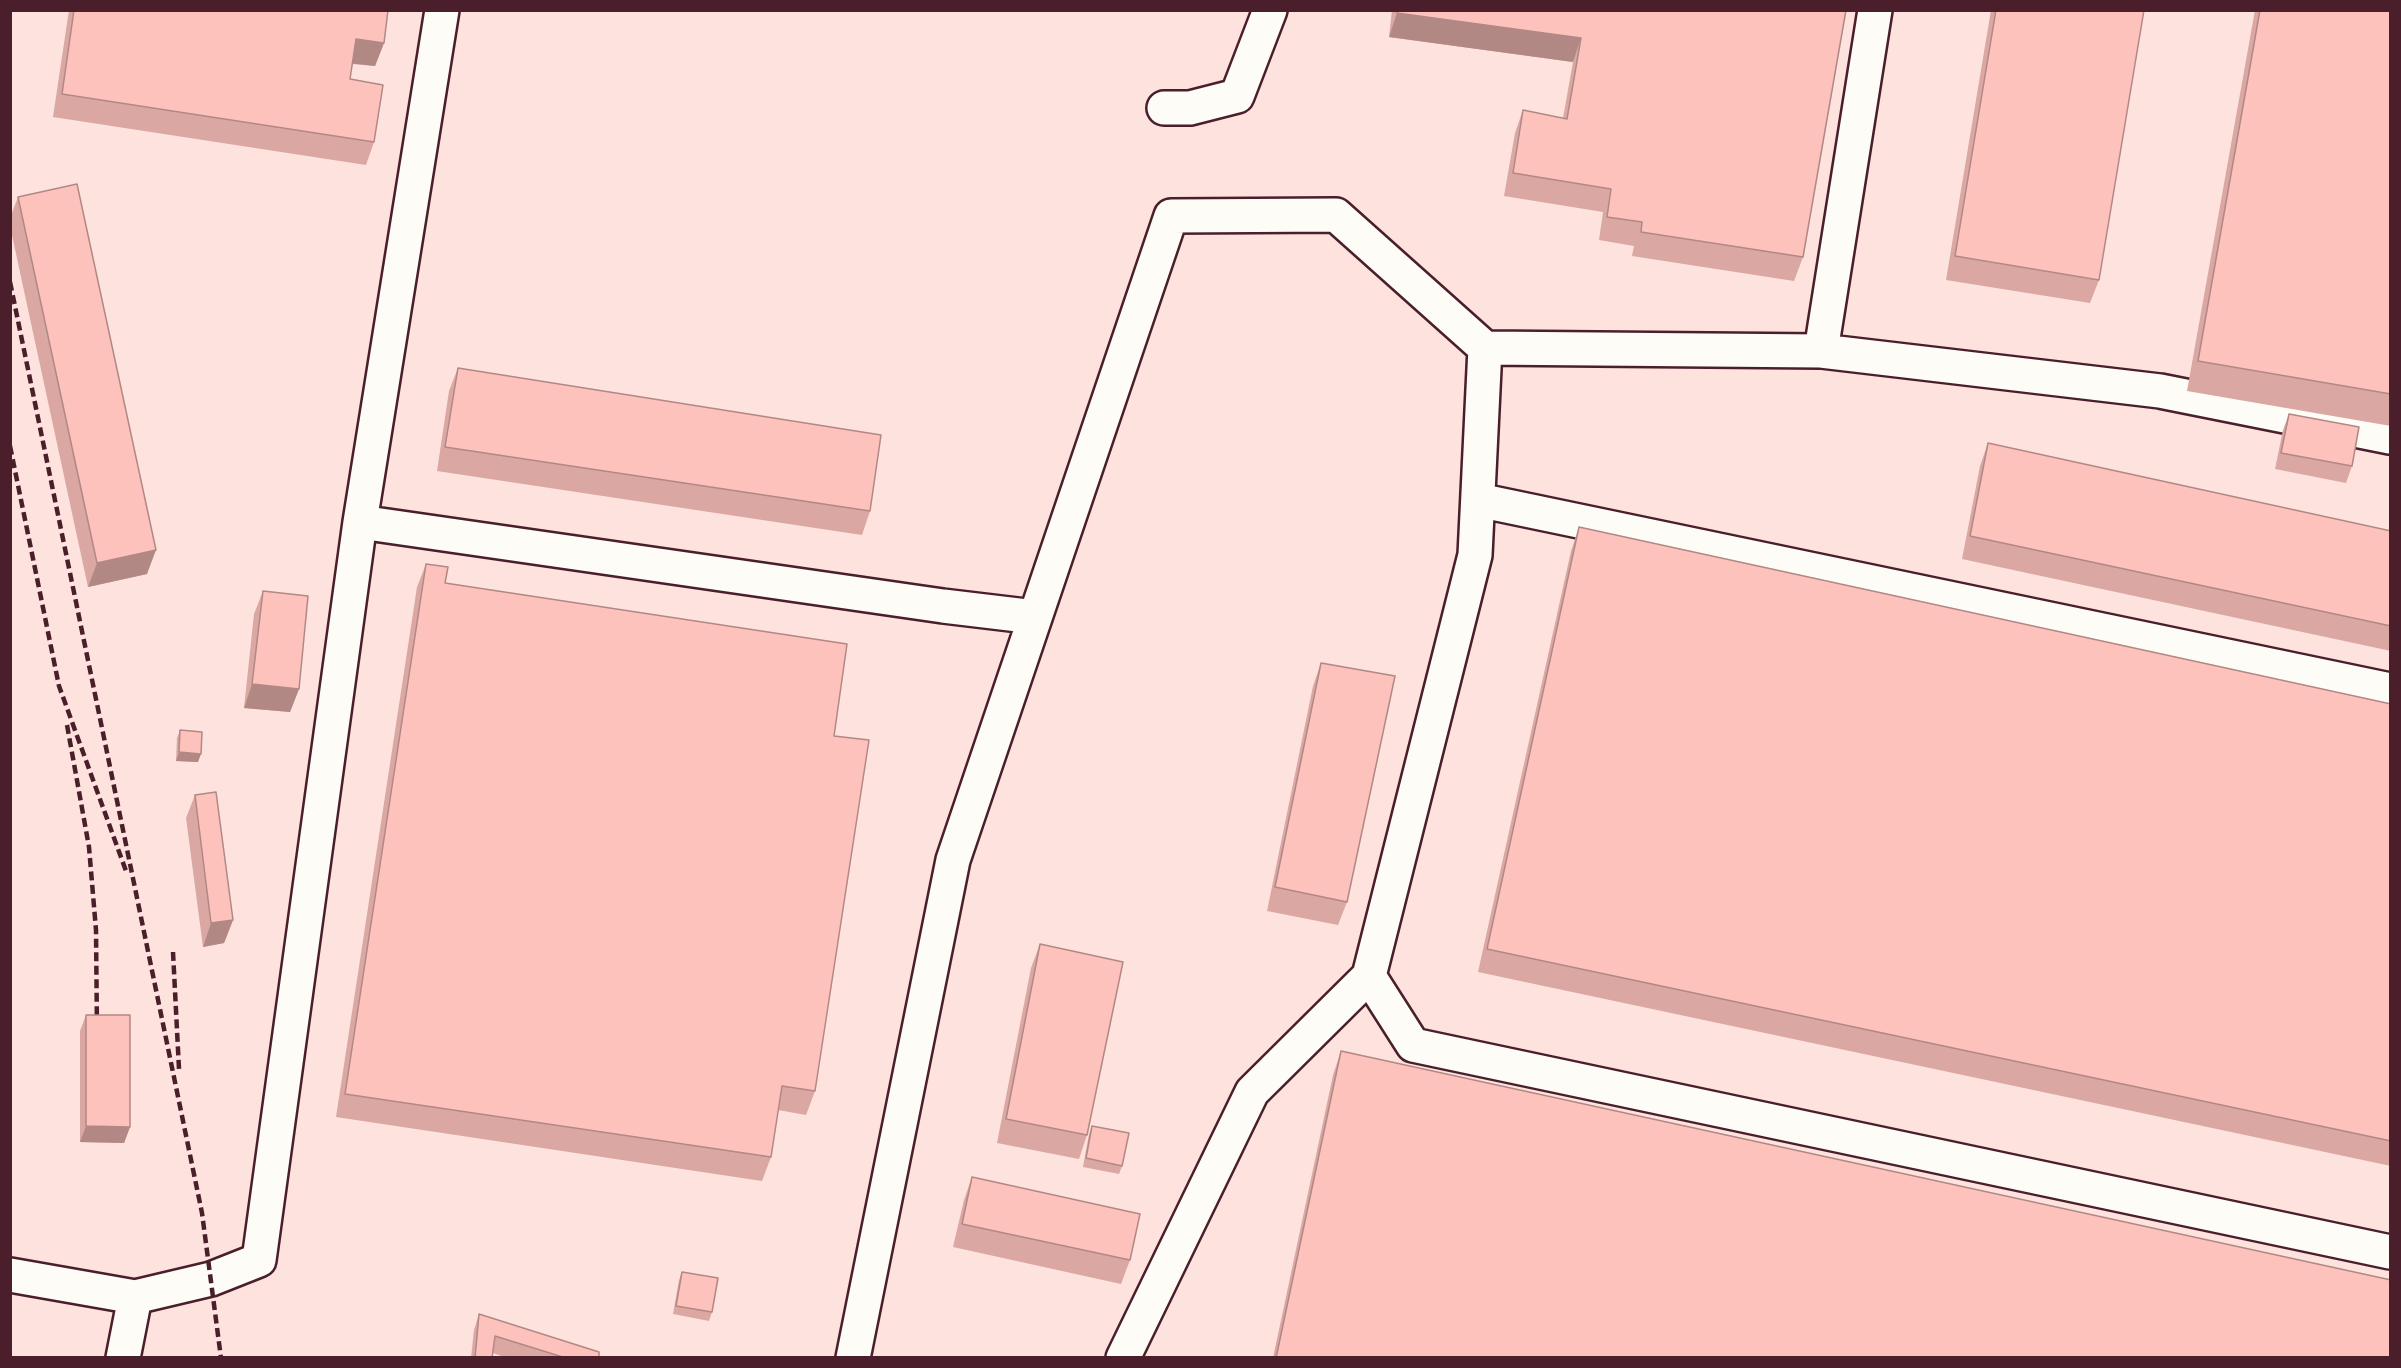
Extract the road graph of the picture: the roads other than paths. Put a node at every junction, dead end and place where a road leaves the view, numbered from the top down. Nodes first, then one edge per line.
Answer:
1 (442, 10) edge
2 (1270, 10) edge
3 (1875, 10) edge
4 (1164, 108) dead end
5 (1485, 348) junction
6 (1821, 351) junction
7 (2391, 437) edge
8 (1478, 500) junction
9 (360, 522) junction
10 (1035, 617) junction
11 (2391, 690) edge
12 (1369, 976) junction
13 (2391, 1252) edge
14 (10, 1275) edge
15 (135, 1297) junction
16 (123, 1358) edge
17 (853, 1358) edge
18 (1123, 1358) edge

1 - 9 lane
2 - 4 lane
3 - 6 lane
5 - 6 lane
5 - 8 lane
5 - 10 lane
6 - 7 lane
8 - 11 lane
8 - 12 lane
9 - 10 lane
9 - 15 lane
10 - 17 lane
12 - 13 lane
12 - 18 lane
14 - 15 lane
15 - 16 lane

